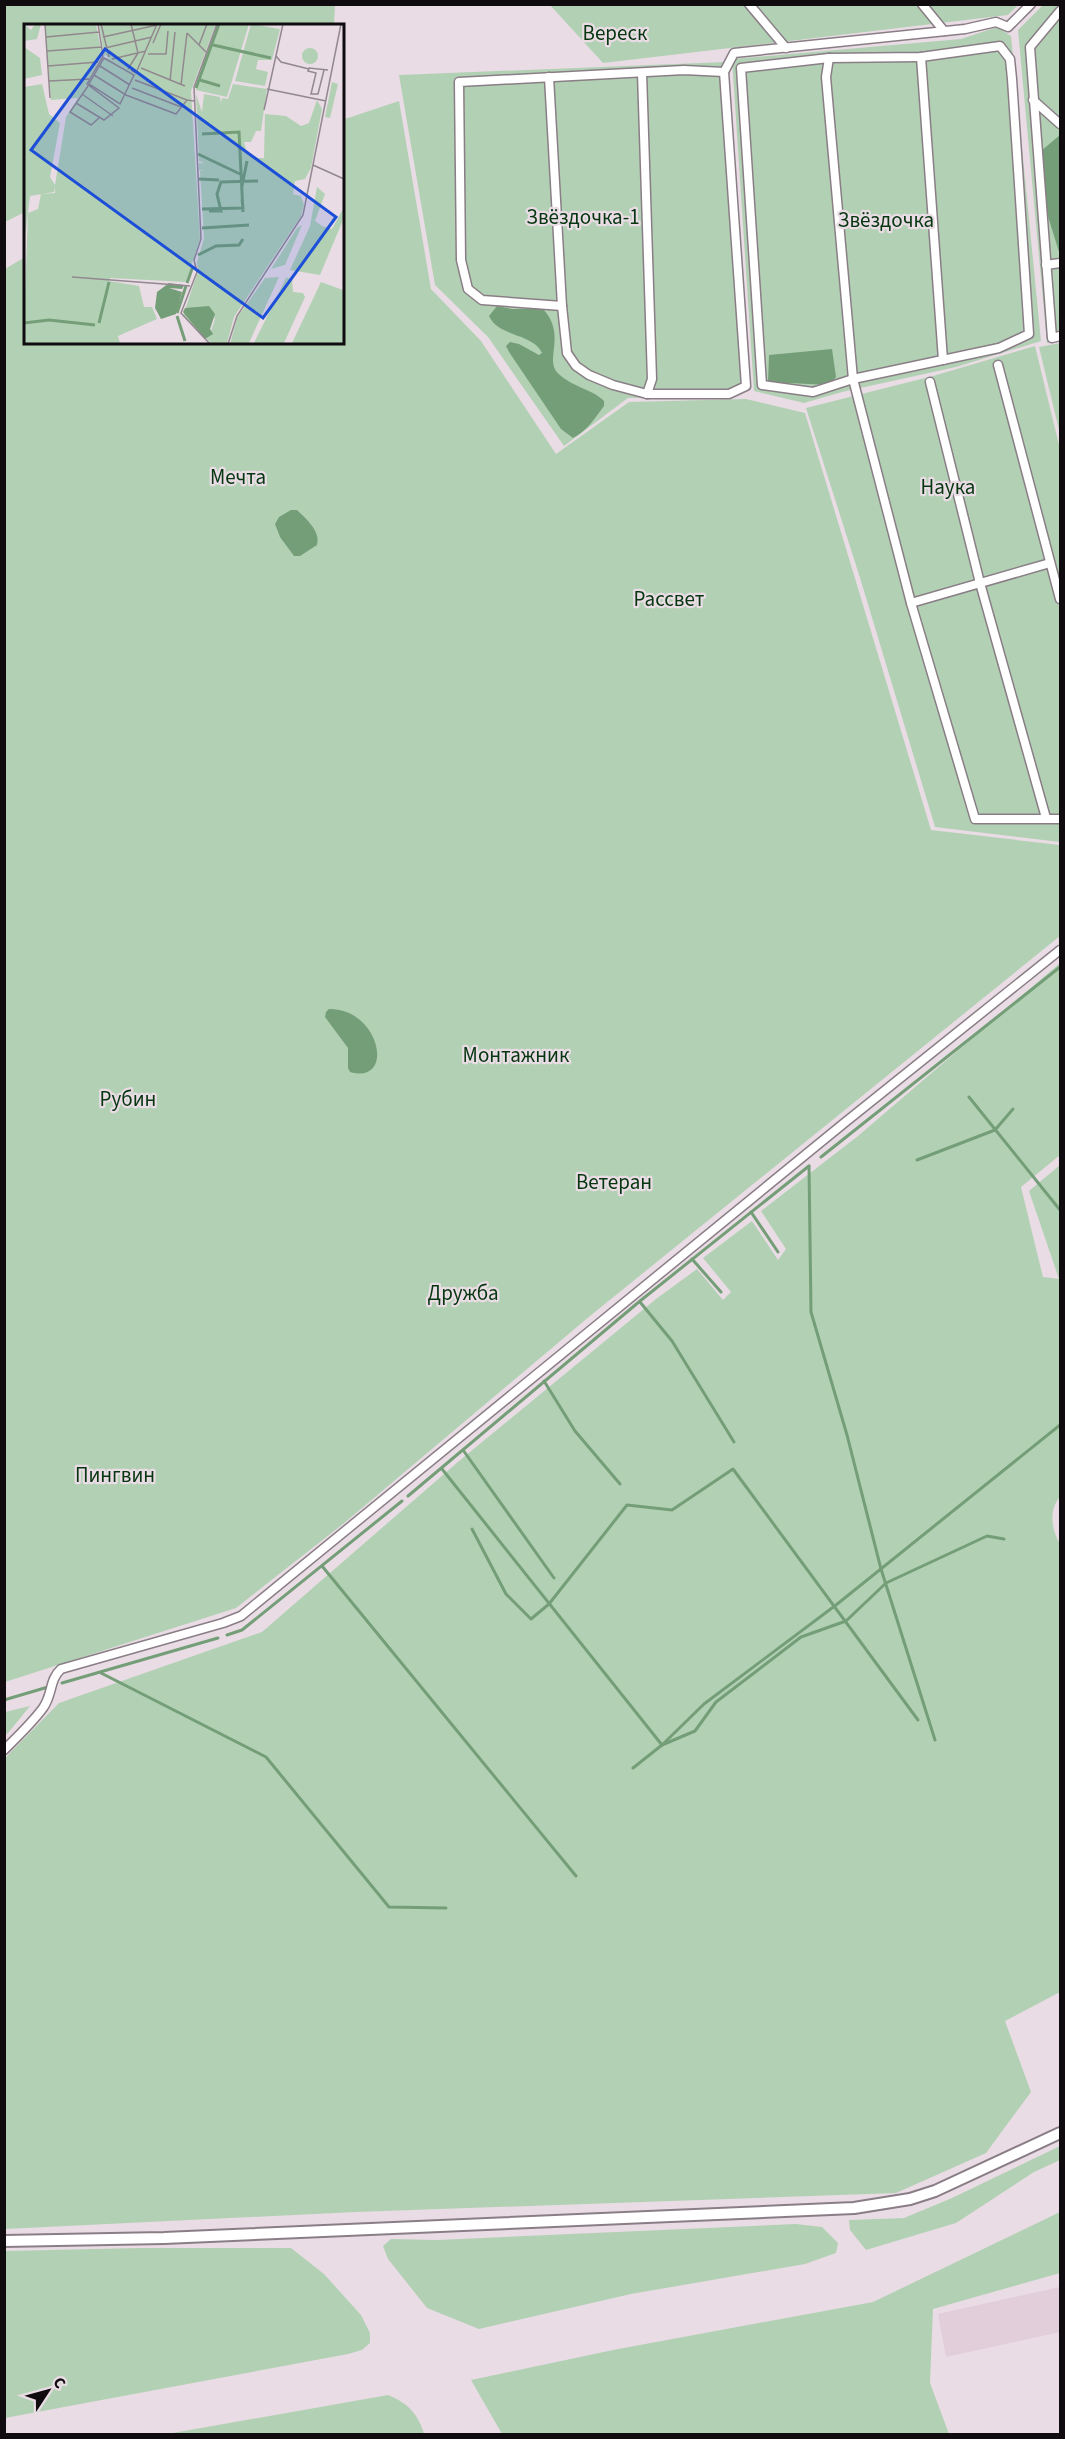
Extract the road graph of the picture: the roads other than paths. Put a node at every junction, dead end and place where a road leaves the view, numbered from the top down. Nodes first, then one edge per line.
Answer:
1 (749, 4) edge
2 (921, 4) edge
3 (1031, 4) edge
4 (1060, 11) edge
5 (944, 31) junction
6 (786, 48) junction
7 (921, 57) junction
8 (829, 58) junction
9 (724, 72) junction
10 (642, 73) junction
11 (549, 77) junction
12 (1033, 100) junction
13 (1060, 124) edge
14 (1060, 263) edge
15 (1046, 265) junction
16 (562, 306) junction
17 (1060, 336) edge
18 (944, 360) junction
19 (998, 365) dead end
20 (853, 379) junction
21 (930, 382) dead end
22 (647, 394) junction
23 (1050, 563) junction
24 (980, 583) junction
25 (1060, 599) edge
26 (911, 603) junction
27 (1046, 818) junction
28 (1060, 819) edge
29 (1060, 950) edge
30 (4, 1750) edge
31 (1060, 2133) edge
32 (4, 2241) edge

1 - 6 street
2 - 5 street
3 - 5 street
4 - 12 street
5 - 6 street
6 - 9 street
7 - 8 street
7 - 18 street
7 - 18 street
8 - 20 street
8 - 20 street
9 - 10 street
9 - 22 street
10 - 11 street
10 - 22 street
11 - 16 street
11 - 16 street
12 - 13 street
12 - 15 street
14 - 15 street
15 - 17 street
16 - 22 street
18 - 20 street
19 - 23 street
20 - 26 street
21 - 24 street
23 - 24 street
23 - 25 street
24 - 26 street
24 - 27 street
26 - 27 street
27 - 28 street
29 - 30 street
31 - 32 street

